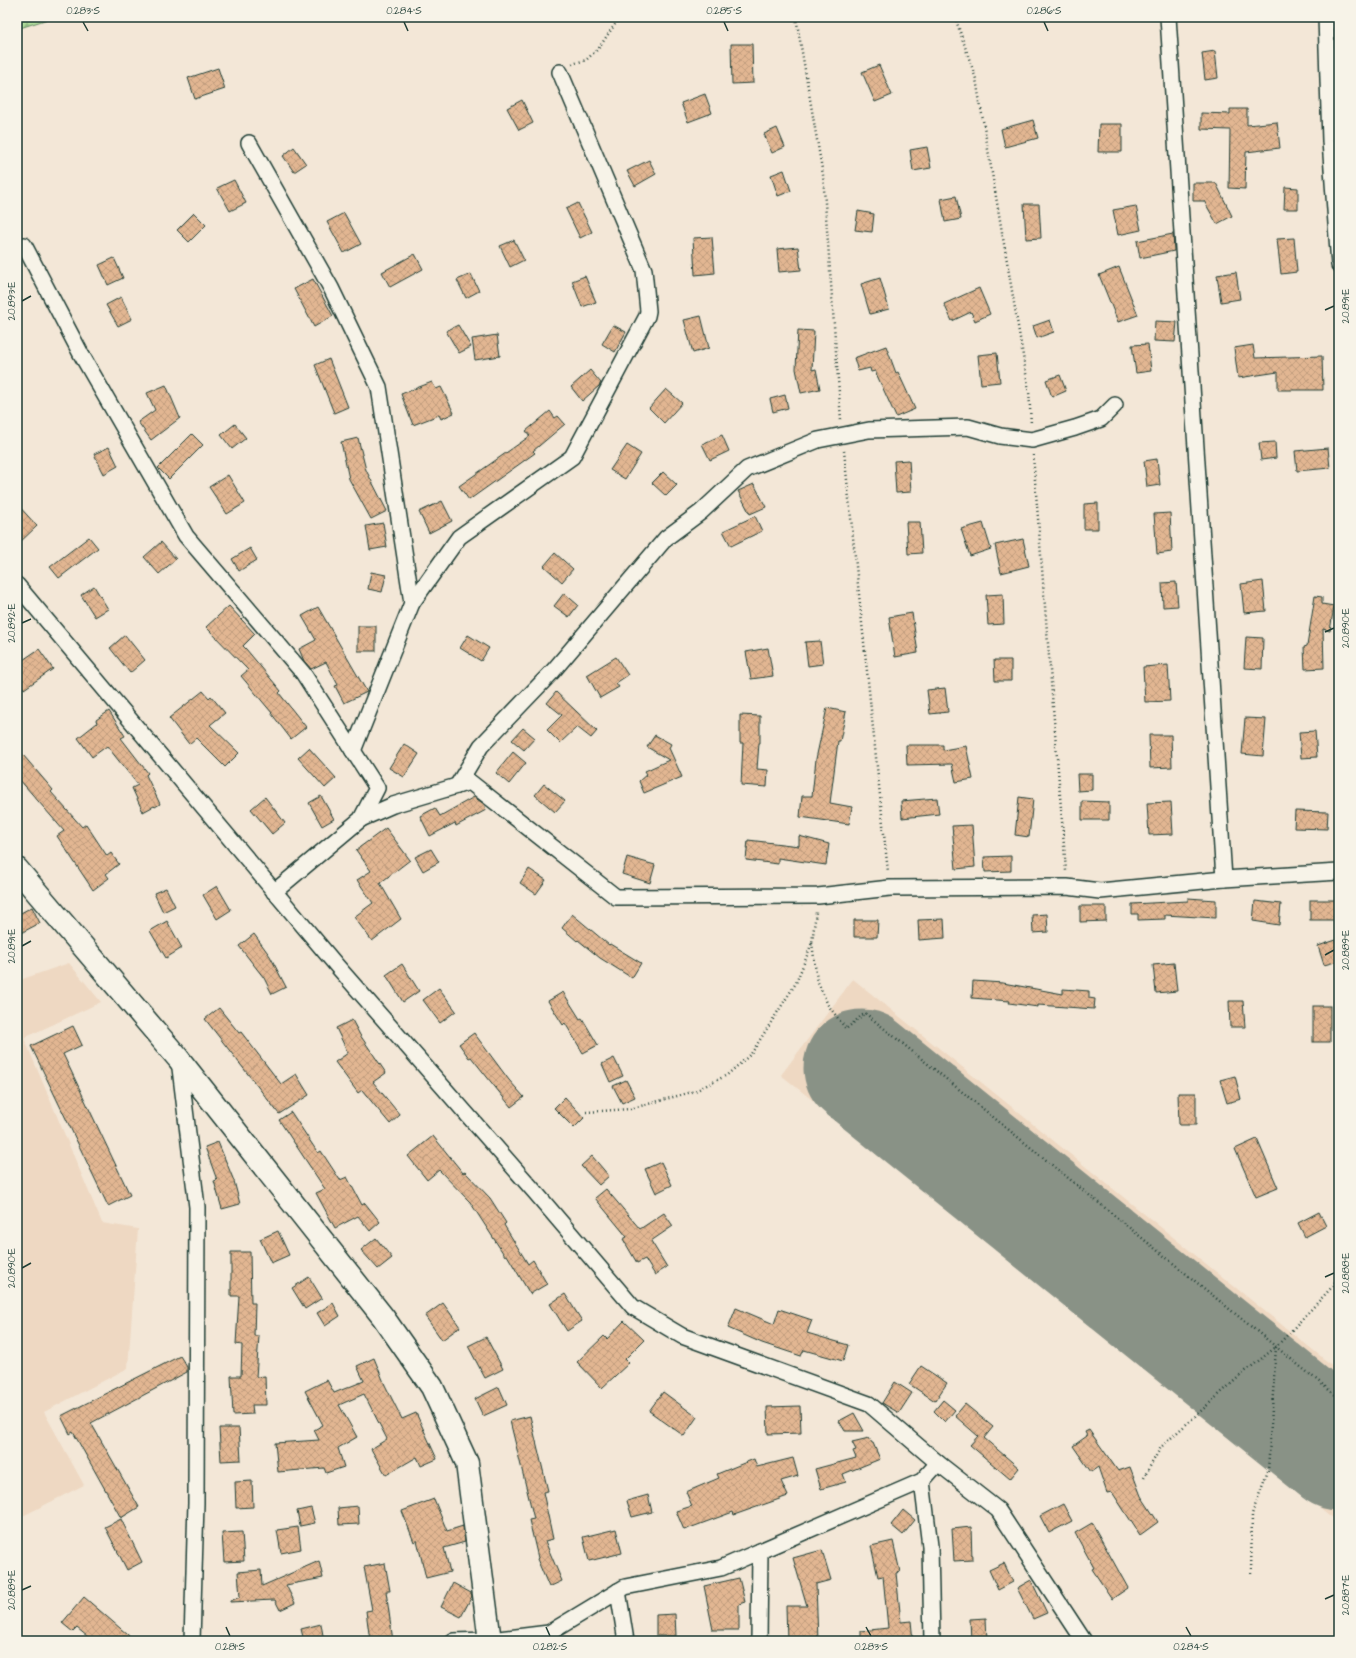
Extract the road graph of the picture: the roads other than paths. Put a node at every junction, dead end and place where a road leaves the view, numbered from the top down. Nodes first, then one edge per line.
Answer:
1 (1168, 17) edge
2 (1326, 17) edge
3 (560, 72) road end
4 (249, 143) dead end
5 (17, 247) edge
6 (1339, 265) edge
7 (1115, 405) dead end
8 (17, 585) edge
9 (412, 602) junction
10 (353, 751) junction
11 (457, 786) junction
12 (361, 819) junction
13 (17, 869) edge
14 (1339, 872) edge
15 (1224, 879) junction
16 (274, 892) junction
17 (178, 1058) junction
18 (938, 1463) junction
19 (922, 1481) junction
20 (760, 1551) junction
21 (618, 1591) junction
22 (192, 1641) edge
23 (453, 1641) edge
24 (490, 1641) edge
25 (626, 1641) edge
26 (759, 1641) edge
27 (932, 1641) edge
28 (1084, 1641) edge

1 - 15 street
2 - 6 street
3 - 9 street
4 - 9 street
5 - 10 street
7 - 11 street
8 - 16 street
9 - 10 street
10 - 12 street
11 - 12 street
11 - 15 street
12 - 16 street
13 - 17 main road
14 - 15 street
16 - 18 street
17 - 22 street
17 - 24 main road
18 - 19 street
18 - 28 street
19 - 20 street
19 - 27 street
20 - 21 street
20 - 26 street
21 - 24 street
21 - 25 street
23 - 24 street

